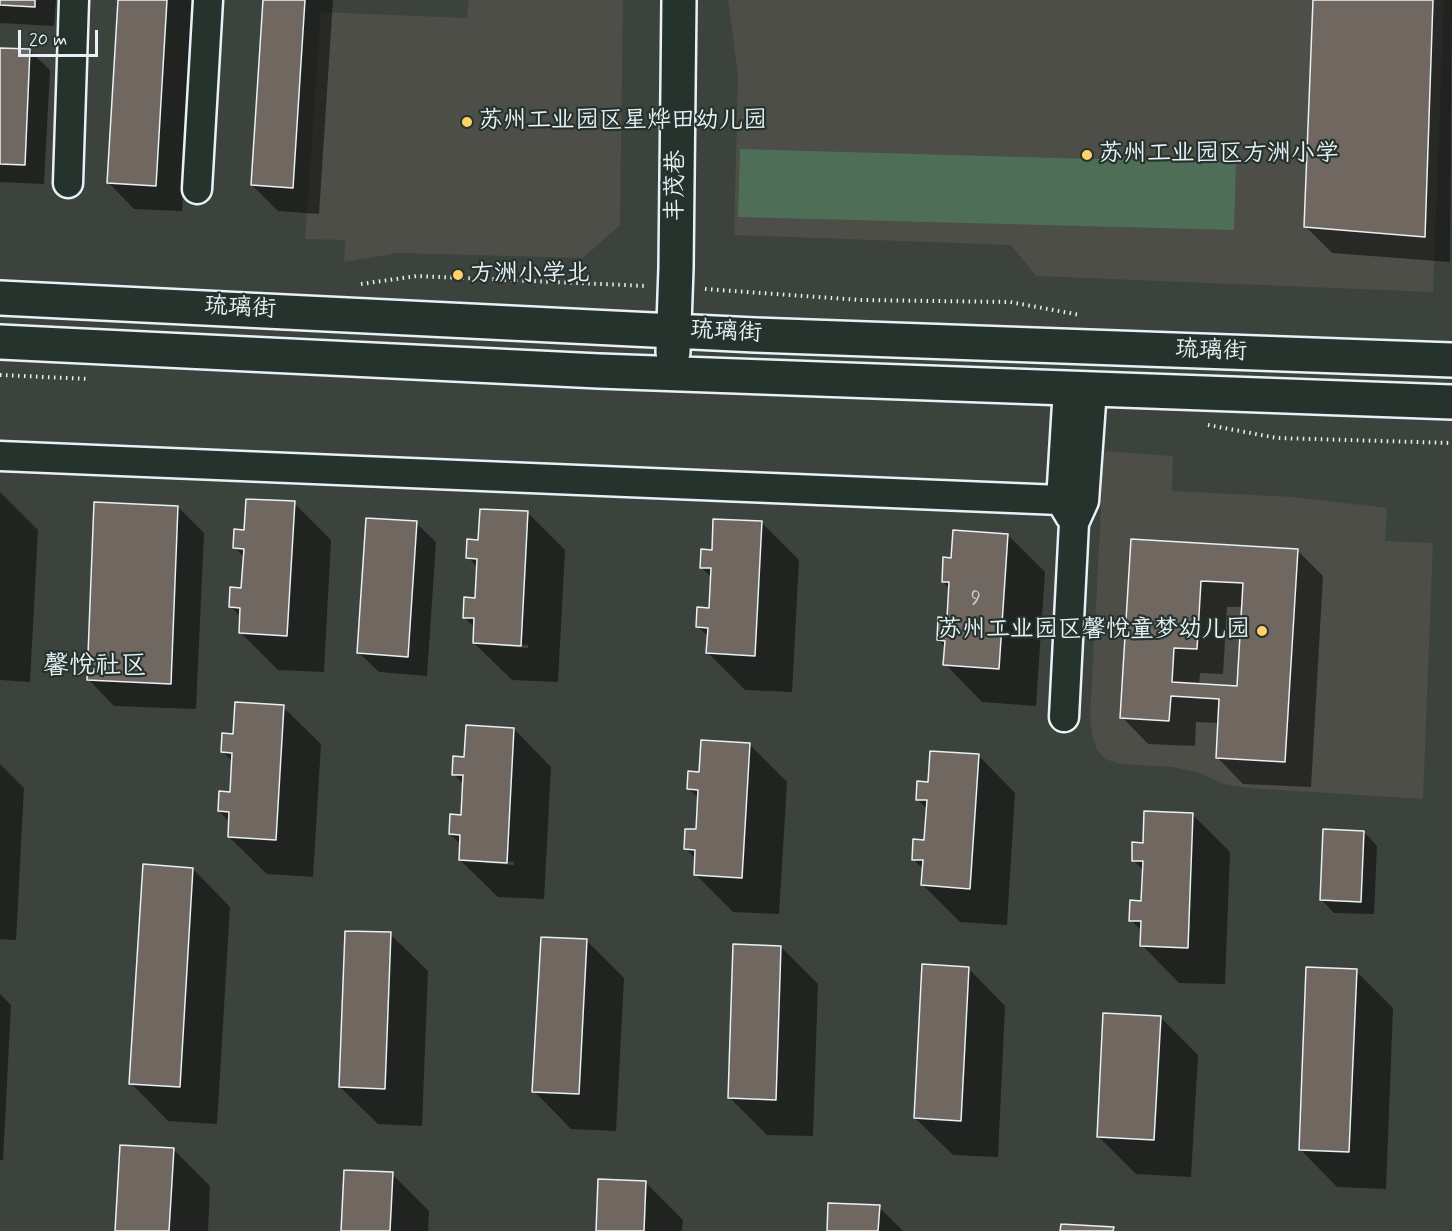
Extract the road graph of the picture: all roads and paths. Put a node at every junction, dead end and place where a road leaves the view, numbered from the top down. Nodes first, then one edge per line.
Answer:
1 (74, 0) edge
2 (208, 0) edge
3 (680, 0) edge
4 (68, 183) dead end
5 (197, 189) dead end
6 (354, 285) dead end
7 (675, 287) junction
8 (0, 298) edge
9 (1086, 316) dead end
10 (673, 330) junction
11 (0, 342) edge
12 (1452, 360) edge
13 (672, 373) junction
14 (1080, 388) junction
15 (1452, 402) edge
16 (0, 456) edge
17 (1073, 508) junction
18 (1064, 717) dead end

1 - 4 street
2 - 5 street
3 - 7 main road, 丰茂巷
6 - 7 path
7 - 9 path
7 - 10 main road, 丰茂巷
8 - 10 main road, 琉璃街
10 - 12 main road, 琉璃街
10 - 13 main road, 丰茂巷
11 - 13 main road, 琉璃街
13 - 14 main road, 琉璃街
14 - 15 main road, 琉璃街
14 - 17 street
16 - 17 street
17 - 18 street

